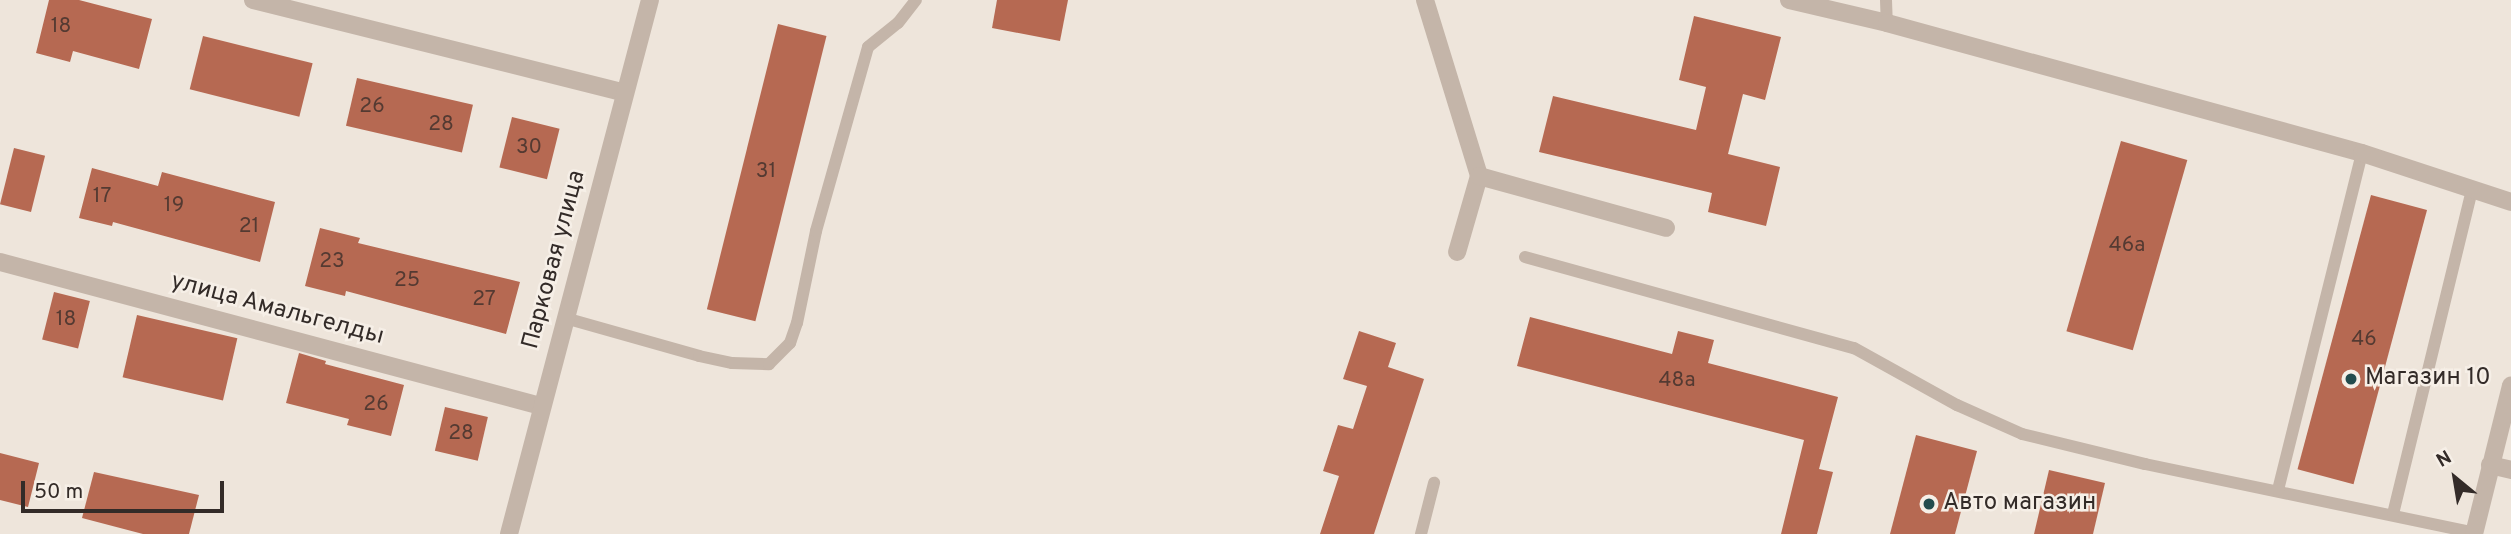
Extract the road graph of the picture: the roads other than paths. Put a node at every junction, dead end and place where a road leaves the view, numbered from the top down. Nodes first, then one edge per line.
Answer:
1 (253, 0) edge
2 (650, 0) edge
3 (916, 0) edge
4 (1424, 0) edge
5 (1789, 0) edge
6 (1886, 0) edge
7 (1887, 23) junction
8 (625, 93) junction
9 (2362, 153) junction
10 (1479, 176) junction
11 (2472, 190) junction
12 (2511, 202) edge
13 (1666, 228) dead end
14 (1457, 252) dead end
15 (1525, 257) dead end
16 (0, 262) edge
17 (565, 318) junction
18 (2511, 386) edge
19 (541, 406) junction
20 (2490, 465) junction
21 (2511, 470) edge
22 (1434, 483) dead end
23 (2278, 490) junction
24 (2393, 514) junction
25 (2474, 533) edge
26 (509, 534) edge
27 (1420, 534) edge

1 - 8 street
2 - 8 street, Парковая улица
3 - 17 lane
4 - 10 street
5 - 7 street
6 - 7 lane
7 - 9 street
8 - 17 street, Парковая улица
9 - 11 street
9 - 23 lane
10 - 13 street
10 - 14 street
11 - 12 street
11 - 24 lane
15 - 23 lane
16 - 19 street, улица Амальгелды
17 - 19 street, Парковая улица
18 - 20 street
19 - 26 street, Парковая улица
20 - 21 street
20 - 25 street
22 - 27 lane
23 - 24 lane
24 - 25 lane

